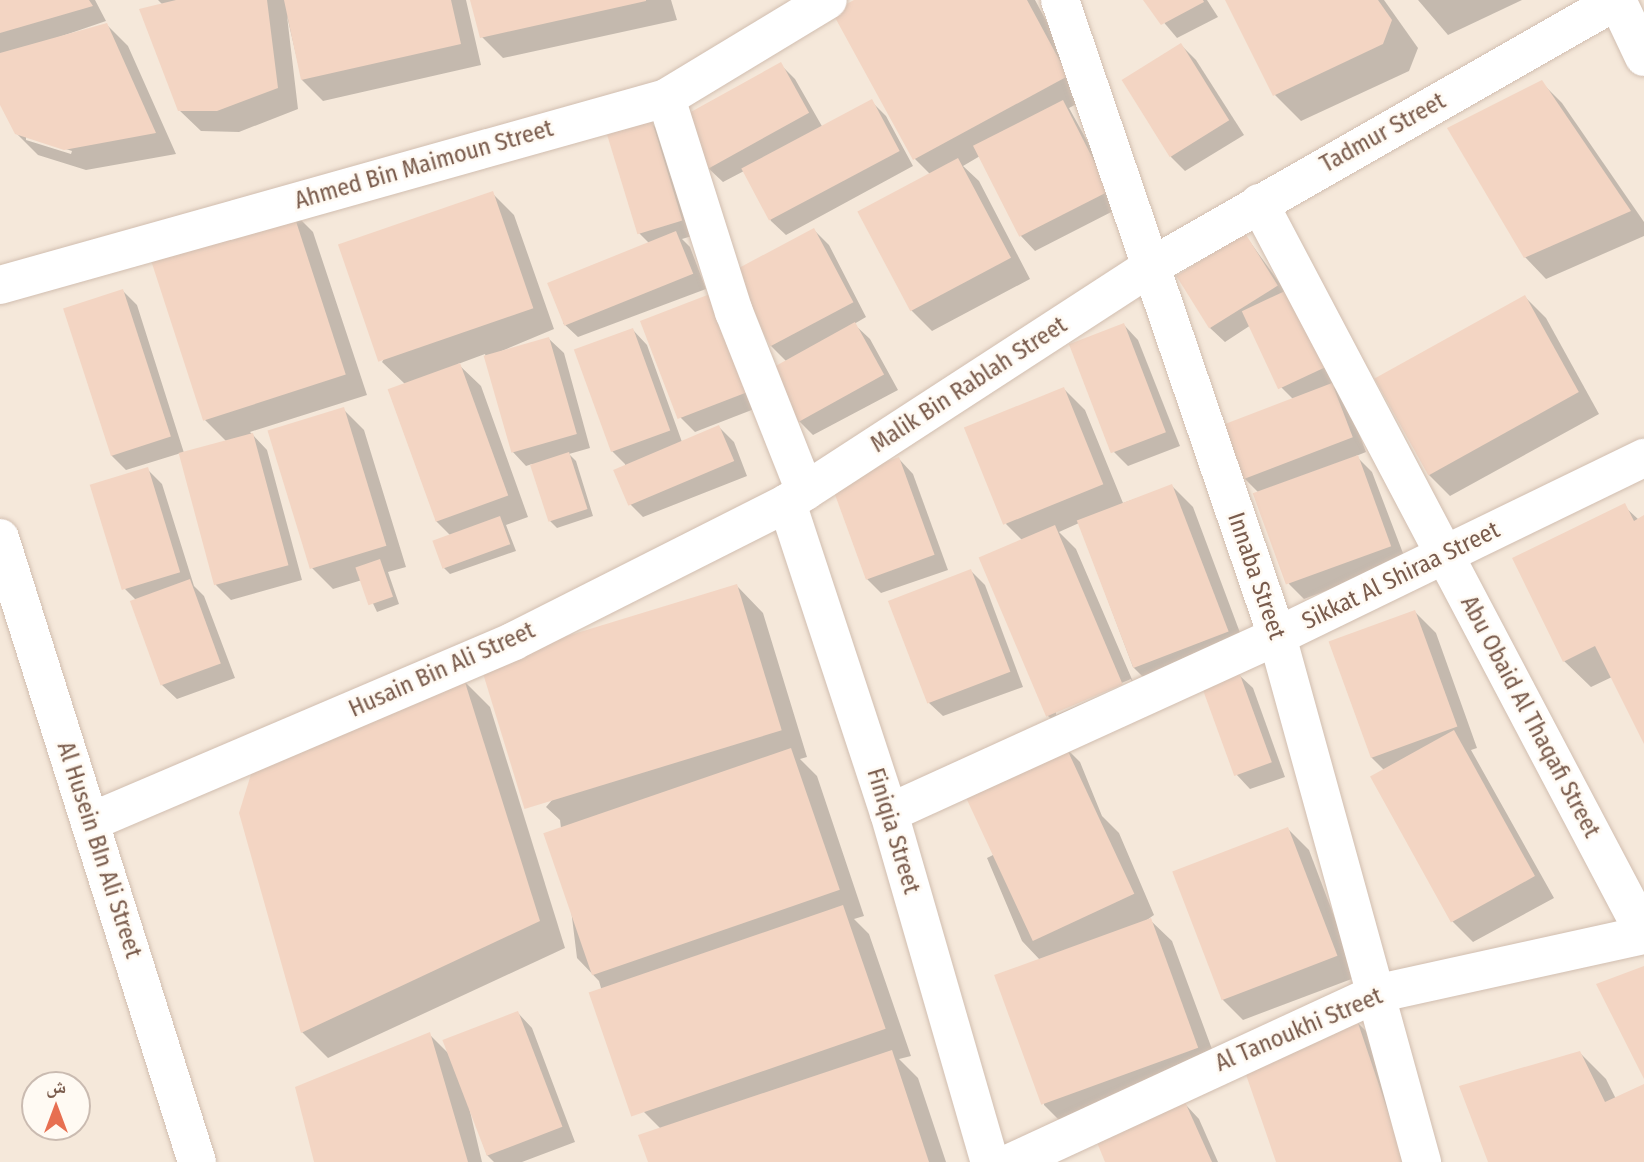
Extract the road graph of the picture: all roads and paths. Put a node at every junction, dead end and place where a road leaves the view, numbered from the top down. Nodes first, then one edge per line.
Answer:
1 (828, 0) edge
2 (1060, 0) edge
3 (1618, 0) edge
4 (1644, 57) edge
5 (666, 97) junction
6 (1259, 203) junction
7 (1150, 267) junction
8 (0, 285) edge
9 (1644, 458) edge
10 (796, 497) junction
11 (0, 538) edge
12 (1445, 556) junction
13 (1277, 636) junction
14 (889, 813) junction
15 (90, 822) junction
16 (1644, 934) edge
17 (1375, 994) junction
18 (197, 1162) edge
19 (990, 1162) edge
20 (1012, 1162) edge
21 (1422, 1162) edge

1 - 5 street, Ahmed Bin Maimoun Street
2 - 7 street, Innaba Street
3 - 4 street, Tadmur Street
3 - 6 street, Tadmur Street
5 - 8 street, Ahmed Bin Maimoun Street
5 - 10 street, Finiqia Street
6 - 7 street, Tadmur Street
6 - 12 street, Abu Obaid Al Thaqafi Street
7 - 10 street, Malik Bin Rablah Street
7 - 13 street, Innaba Street
9 - 12 street, Sikkat Al Shiraa Street
10 - 14 street, Finiqia Street
10 - 15 street, Husain Bin Ali Street
11 - 15 street, Al Husein BIn Ali Street
12 - 13 street, Sikkat Al Shiraa Street
12 - 16 street, Abu Obaid Al Thaqafi Street
13 - 14 street, Sikkat Al Shiraa Street
13 - 17 street, Innaba Street
14 - 19 street, Finiqia Street
15 - 18 street, Al Husein BIn Ali Street
16 - 17 street, Al Tanoukhi Street
17 - 20 street, Al Tanoukhi Street
17 - 21 street, Innaba Street

